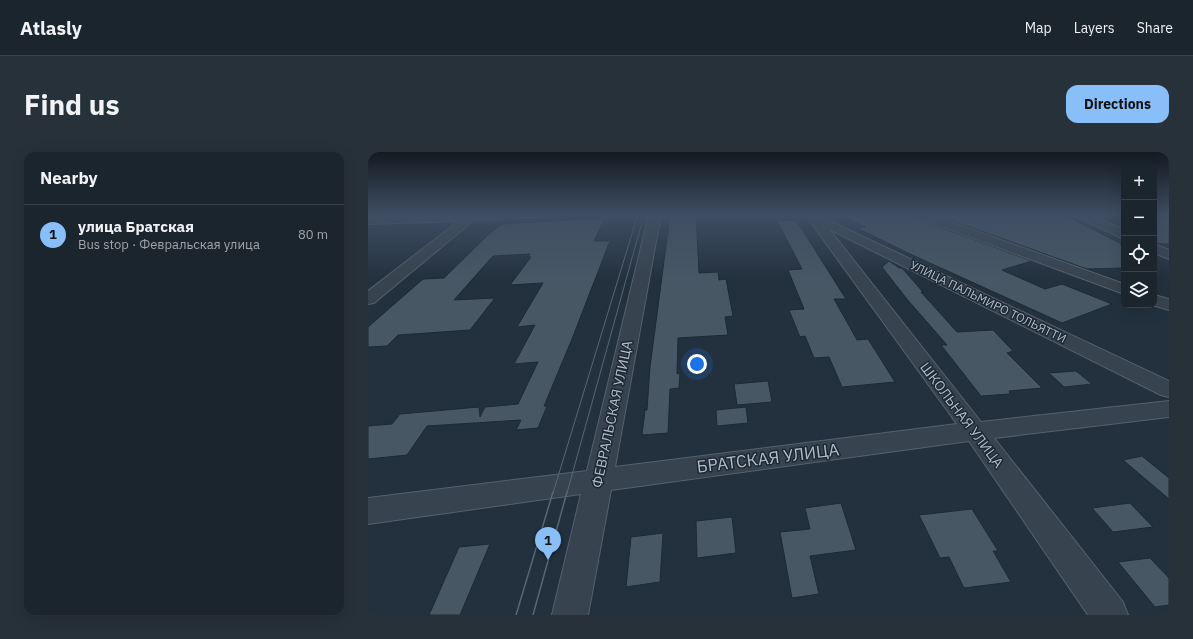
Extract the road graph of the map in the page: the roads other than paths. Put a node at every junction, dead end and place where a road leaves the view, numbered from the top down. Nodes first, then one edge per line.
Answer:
1 (446, 236) edge
2 (650, 236) edge
3 (825, 236) edge
4 (850, 236) edge
5 (977, 236) edge
6 (1157, 249) edge
7 (1169, 255) edge
8 (1121, 288) edge
9 (368, 299) edge
10 (1157, 301) edge
11 (1169, 305) edge
12 (1169, 390) edge
13 (1169, 409) edge
14 (975, 431) junction
15 (598, 480) junction
16 (368, 511) edge
17 (570, 615) edge
18 (1110, 615) edge

1 - 9 street
2 - 15 street, ФЕВРАЛЬСКАЯ УЛИЦА
3 - 14 street, ШКОЛЬНАЯ УЛИЦА
4 - 12 street, УЛИЦА ПАЛЬМИРО ТОЛЬЯТТИ
5 - 8 street
6 - 7 street
10 - 11 street
13 - 14 street, БРАТСКАЯ УЛИЦА
14 - 15 street, БРАТСКАЯ УЛИЦА
14 - 18 street, ШКОЛЬНАЯ УЛИЦА
15 - 16 street, БРАТСКАЯ УЛИЦА
15 - 17 street, ФЕВРАЛЬСКАЯ УЛИЦА

